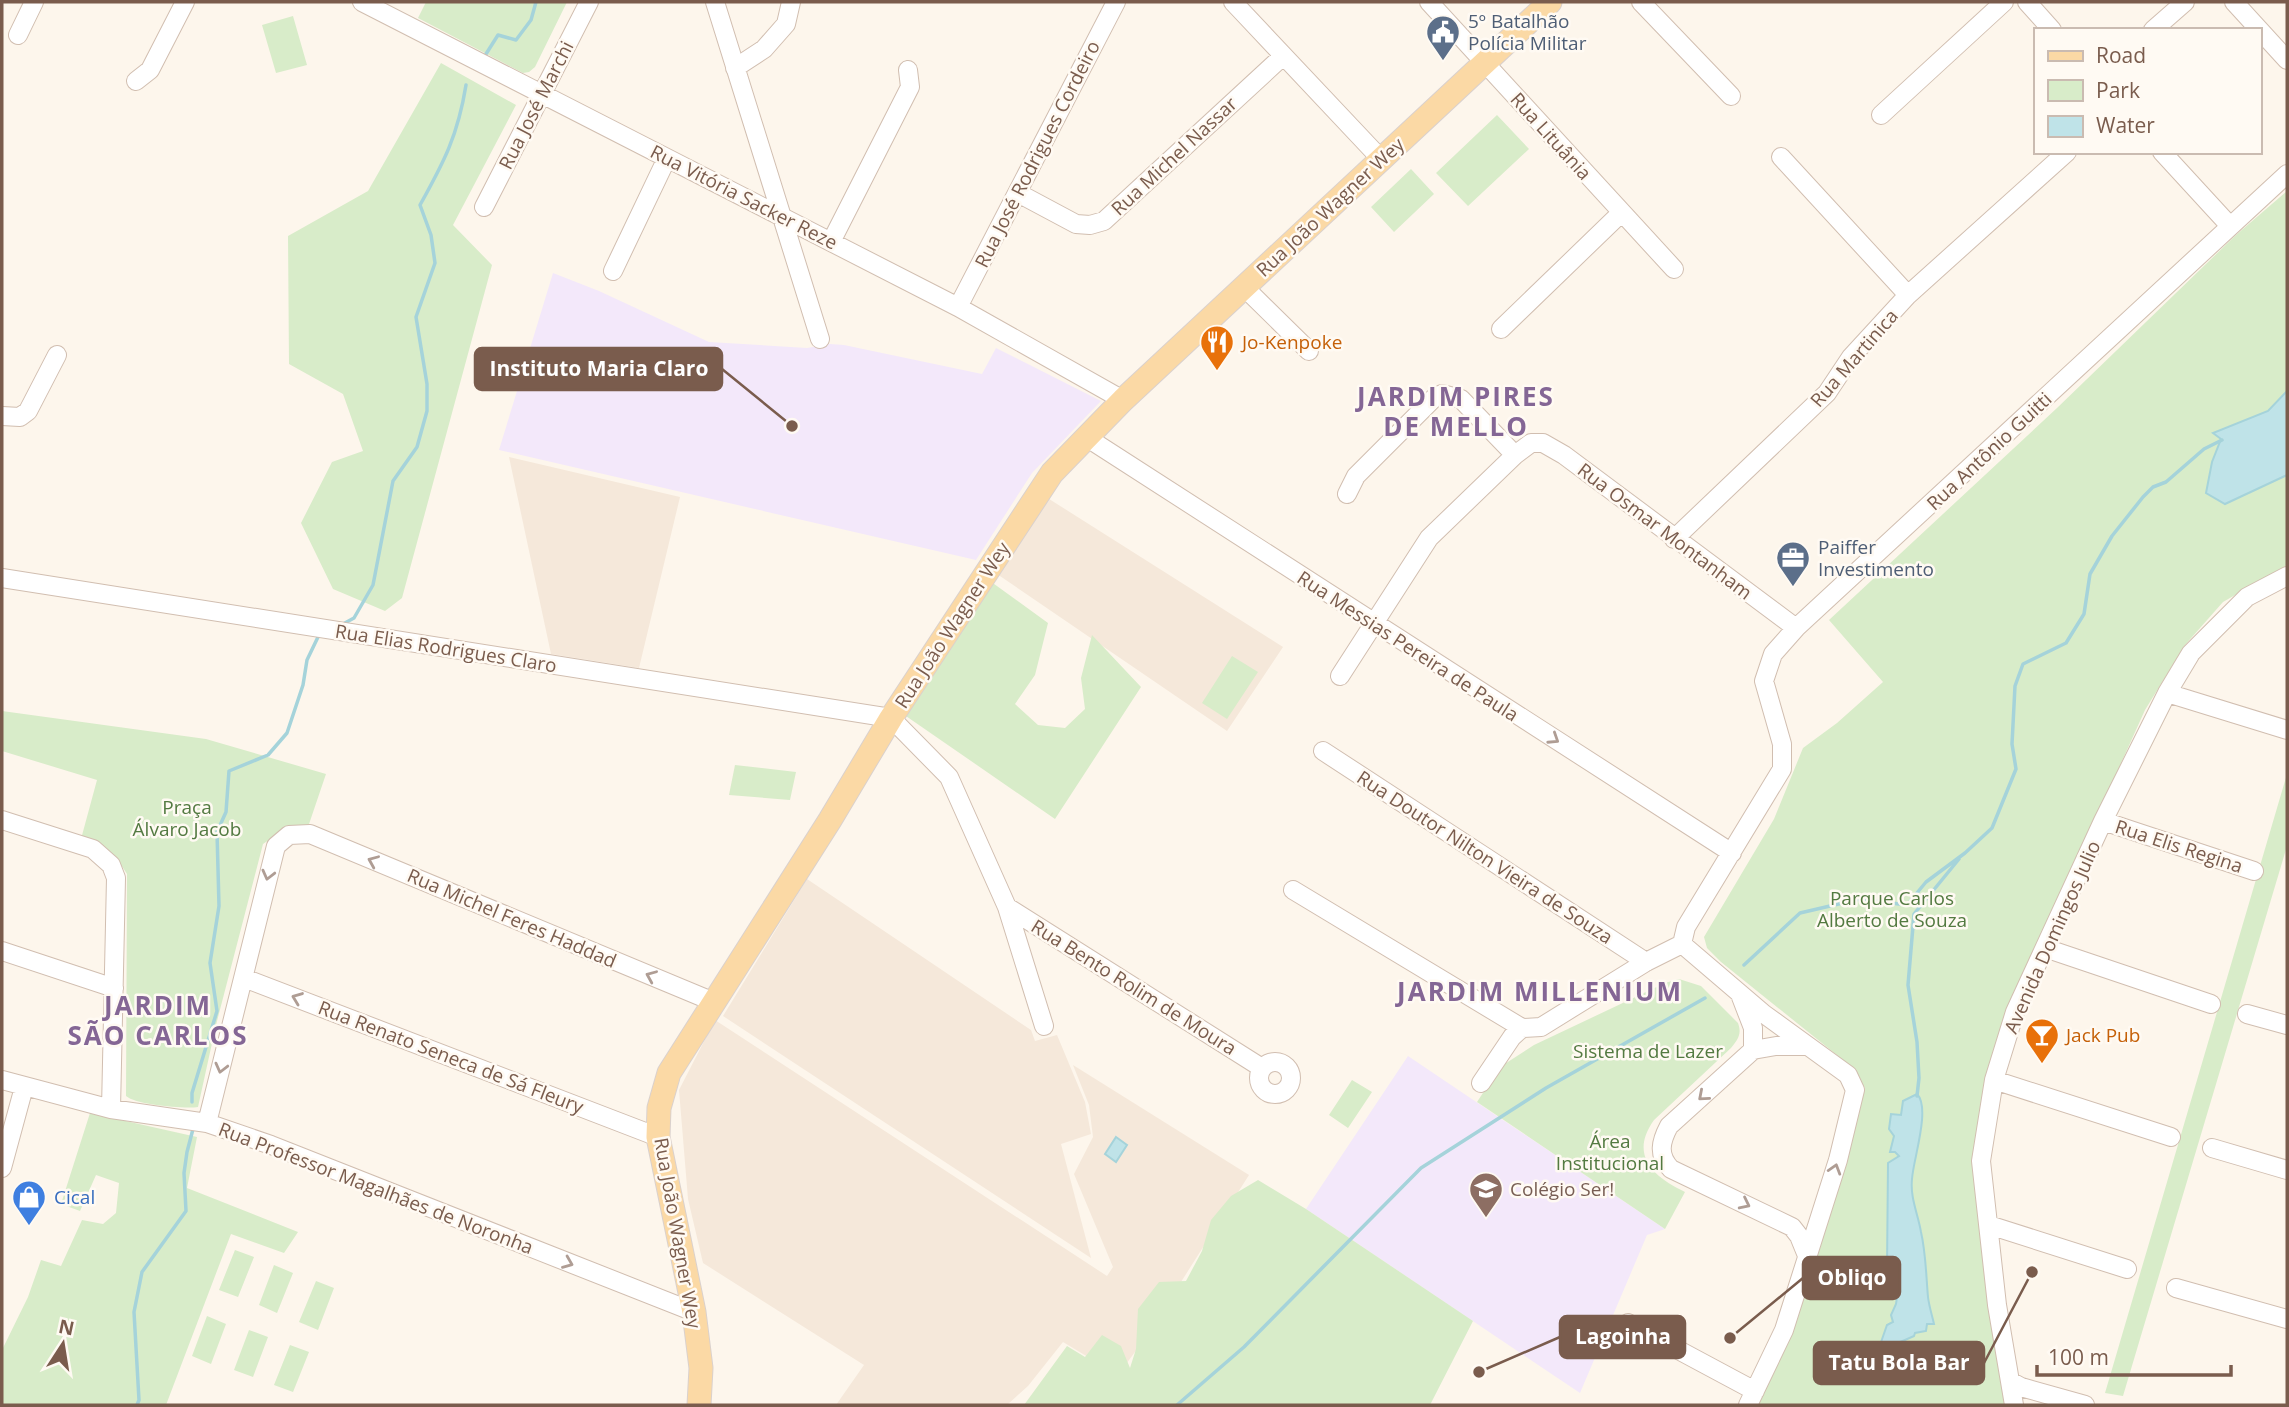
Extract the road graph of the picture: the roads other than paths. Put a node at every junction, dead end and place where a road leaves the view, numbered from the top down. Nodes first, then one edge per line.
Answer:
1 (34, 2) edge
2 (185, 2) edge
3 (362, 2) edge
4 (589, 2) edge
5 (715, 2) edge
6 (791, 2) edge
7 (1116, 2) edge
8 (1233, 2) edge
9 (1429, 2) edge
10 (1550, 2) edge
11 (1640, 2) edge
12 (2004, 2) edge
13 (2027, 2) edge
14 (2185, 2) edge
15 (2234, 2) edge
16 (2050, 28) edge
17 (2155, 28) edge
18 (2258, 28) edge
19 (2261, 32) edge
20 (18, 35) dead end
21 (1283, 56) junction
22 (2287, 60) edge
23 (1485, 62) junction
24 (735, 68) junction
25 (908, 70) dead end
26 (136, 81) dead end
27 (542, 94) junction
28 (1731, 96) dead end
29 (1881, 115) dead end
30 (2065, 154) edge
31 (2164, 154) edge
32 (1780, 157) dead end
33 (667, 158) junction
34 (1381, 159) junction
35 (2287, 174) edge
36 (1018, 193) junction
37 (484, 207) dead end
38 (1621, 213) junction
39 (783, 217) junction
40 (2230, 226) junction
41 (831, 242) junction
42 (1674, 269) dead end
43 (613, 271) dead end
44 (1244, 287) junction
45 (1908, 295) junction
46 (958, 307) junction
47 (1501, 329) dead end
48 (820, 339) dead end
49 (1308, 351) dead end
50 (57, 355) dead end
51 (1123, 400) junction
52 (2, 416) edge
53 (1086, 437) junction
54 (1515, 455) junction
55 (1347, 494) dead end
56 (1674, 538) junction
57 (2287, 576) edge
58 (2, 578) edge
59 (1373, 623) junction
60 (1796, 628) junction
61 (1340, 676) dead end
62 (2167, 693) junction
63 (891, 718) junction
64 (2287, 730) edge
65 (1323, 751) dead end
66 (2, 820) edge
67 (2103, 821) junction
68 (1732, 853) junction
69 (2254, 871) dead end
70 (1293, 890) dead end
71 (1007, 907) junction
72 (1682, 944) junction
73 (2045, 948) junction
74 (2, 951) edge
75 (1646, 962) junction
76 (244, 978) junction
77 (114, 988) junction
78 (1740, 994) junction
79 (715, 1002) junction
80 (2211, 1004) dead end
81 (2248, 1014) dead end
82 (2287, 1025) edge
83 (1044, 1026) dead end
84 (1522, 1028) junction
85 (1808, 1046) junction
86 (1753, 1050) junction
87 (1262, 1068) dead end
88 (2, 1080) edge
89 (1994, 1080) junction
90 (1481, 1083) dead end
91 (24, 1087) junction
92 (111, 1109) junction
93 (208, 1123) junction
94 (659, 1137) junction
95 (2171, 1137) dead end
96 (2212, 1148) dead end
97 (2, 1168) edge
98 (2287, 1170) edge
99 (1821, 1213) junction
100 (1787, 1225) junction
101 (1989, 1225) junction
102 (1808, 1258) junction
103 (2127, 1269) dead end
104 (689, 1282) junction
105 (2176, 1288) dead end
106 (662, 1300) junction
107 (694, 1312) junction
108 (2287, 1319) edge
109 (1628, 1323) dead end
110 (2010, 1381) junction
111 (2046, 1394) junction
112 (1752, 1398) edge
113 (699, 1405) edge
114 (2014, 1405) edge
115 (2030, 1405) edge
116 (2085, 1405) edge

1 - 20 street
2 - 26 street
3 - 27 street, Rua Vitória Sacker Reze
4 - 27 street, Rua José Marchi
5 - 24 street
6 - 24 street
7 - 36 street, Rua José Rodrigues Cordeiro
8 - 21 street
9 - 23 street, Rua Lituânia
10 - 23 main road, Rua João Wagner Wey
11 - 28 street
12 - 29 street
13 - 16 street
14 - 17 street
15 - 18 street
19 - 22 street
21 - 34 street
21 - 36 street, Rua Michel Nassar
23 - 34 main road, Rua João Wagner Wey
23 - 38 street, Rua Lituânia
24 - 39 street
25 - 41 street
27 - 33 street, Rua Vitória Sacker Reze
27 - 37 street, Rua José Marchi
30 - 45 street, Rua Martinica
31 - 40 street
32 - 45 street
33 - 39 street, Rua Vitória Sacker Reze
33 - 43 street
34 - 44 main road, Rua João Wagner Wey
35 - 40 street, Rua Antônio Guitti
36 - 46 street, Rua José Rodrigues Cordeiro
38 - 42 street, Rua Lituânia
38 - 47 street
39 - 41 street, Rua Vitória Sacker Reze
39 - 48 street
40 - 60 street, Rua Antônio Guitti
41 - 46 street, Rua Vitória Sacker Reze
44 - 49 street
44 - 51 main road, Rua João Wagner Wey
45 - 56 street, Rua Martinica
46 - 51 street, Rua Vitória Sacker Reze
50 - 52 street
51 - 53 main road, Rua João Wagner Wey
53 - 59 street, Rua Messias Pereira de Paula
53 - 63 main road, Rua João Wagner Wey
54 - 55 street
54 - 56 street, Rua Osmar Montanham
54 - 59 street
56 - 60 street, Rua Osmar Montanham
57 - 62 street, Avenida Domingos Julio
58 - 63 street, Rua Elias Rodrigues Claro
59 - 61 street
59 -> 68 street, Rua Messias Pereira de Paula
60 - 68 street, Rua Antônio Guitti
62 - 64 street
62 - 67 street, Avenida Domingos Julio
63 - 71 street
63 - 79 main road, Rua João Wagner Wey
65 - 75 street, Rua Doutor Nilton Vieira de Souza
66 - 77 street
67 - 69 street, Rua Elis Regina
67 - 73 street, Avenida Domingos Julio
68 - 72 street, Rua Antônio Guitti
70 - 84 street
71 - 83 street
71 - 87 street, Rua Bento Rolim de Moura
72 - 75 street
72 - 78 street
73 - 80 street
73 - 89 street, Avenida Domingos Julio
74 - 77 street
75 - 84 street
79 -> 76 street, Rua Michel Feres Haddad
76 -> 93 street
94 -> 76 street, Rua Renato Seneca de Sá Fleury
77 - 92 street
78 - 85 street
78 - 86 street
79 - 94 main road, Rua João Wagner Wey
81 - 82 street
84 - 90 street
85 - 86 street
99 -> 85 street
86 -> 100 street
88 - 91 street, Rua Professor Magalhães de Noronha
89 - 95 street
89 - 101 street, Avenida Domingos Julio
91 - 92 street, Rua Professor Magalhães de Noronha
91 - 97 street
92 - 93 street, Rua Professor Magalhães de Noronha
93 -> 106 street, Rua Professor Magalhães de Noronha
94 - 104 main road, Rua João Wagner Wey
96 - 98 street
99 - 100 street
99 - 102 street
100 - 102 street
101 - 103 street
101 - 110 street, Avenida Domingos Julio
102 - 112 street
104 - 106 street
104 - 107 main road, Rua João Wagner Wey
105 - 108 street
106 - 107 street, Rua Professor Magalhães de Noronha
107 - 113 main road, Rua João Wagner Wey
109 - 112 street
110 - 111 street
110 - 114 street, Avenida Domingos Julio
111 - 115 street
111 - 116 street

